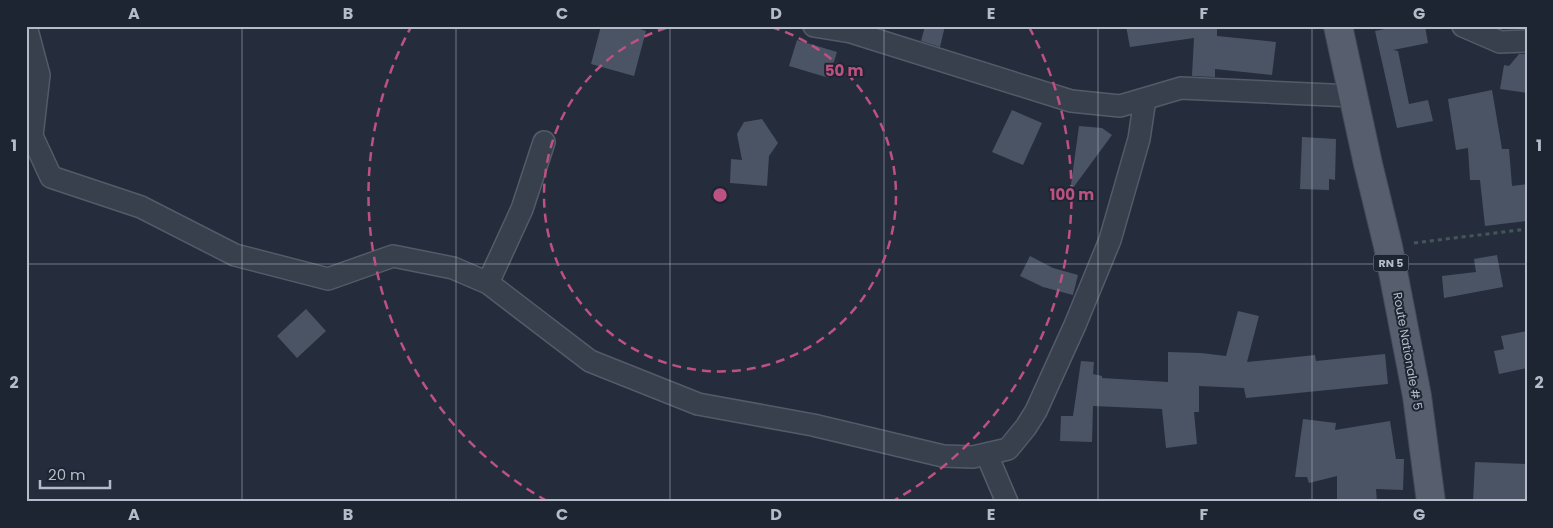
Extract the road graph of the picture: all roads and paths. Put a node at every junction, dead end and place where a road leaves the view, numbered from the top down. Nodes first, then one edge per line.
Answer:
1 (26, 26) edge
2 (814, 26) edge
3 (1338, 26) edge
4 (1463, 26) edge
5 (1527, 41) edge
6 (1353, 96) junction
7 (1145, 98) junction
8 (544, 142) dead end
9 (1527, 229) edge
10 (1388, 246) junction
11 (488, 283) junction
12 (987, 455) junction
13 (1007, 502) edge
14 (1431, 502) edge

1 - 11 street
2 - 7 street
3 - 6 main road, Route Nationale # 5 / RN 5
4 - 5 street
6 - 7 street
6 - 10 main road, Route Nationale # 5 / RN 5
7 - 12 street
8 - 11 street
9 - 10 path
10 - 14 main road, Route Nationale # 5 / RN 5
11 - 12 street
12 - 13 street

